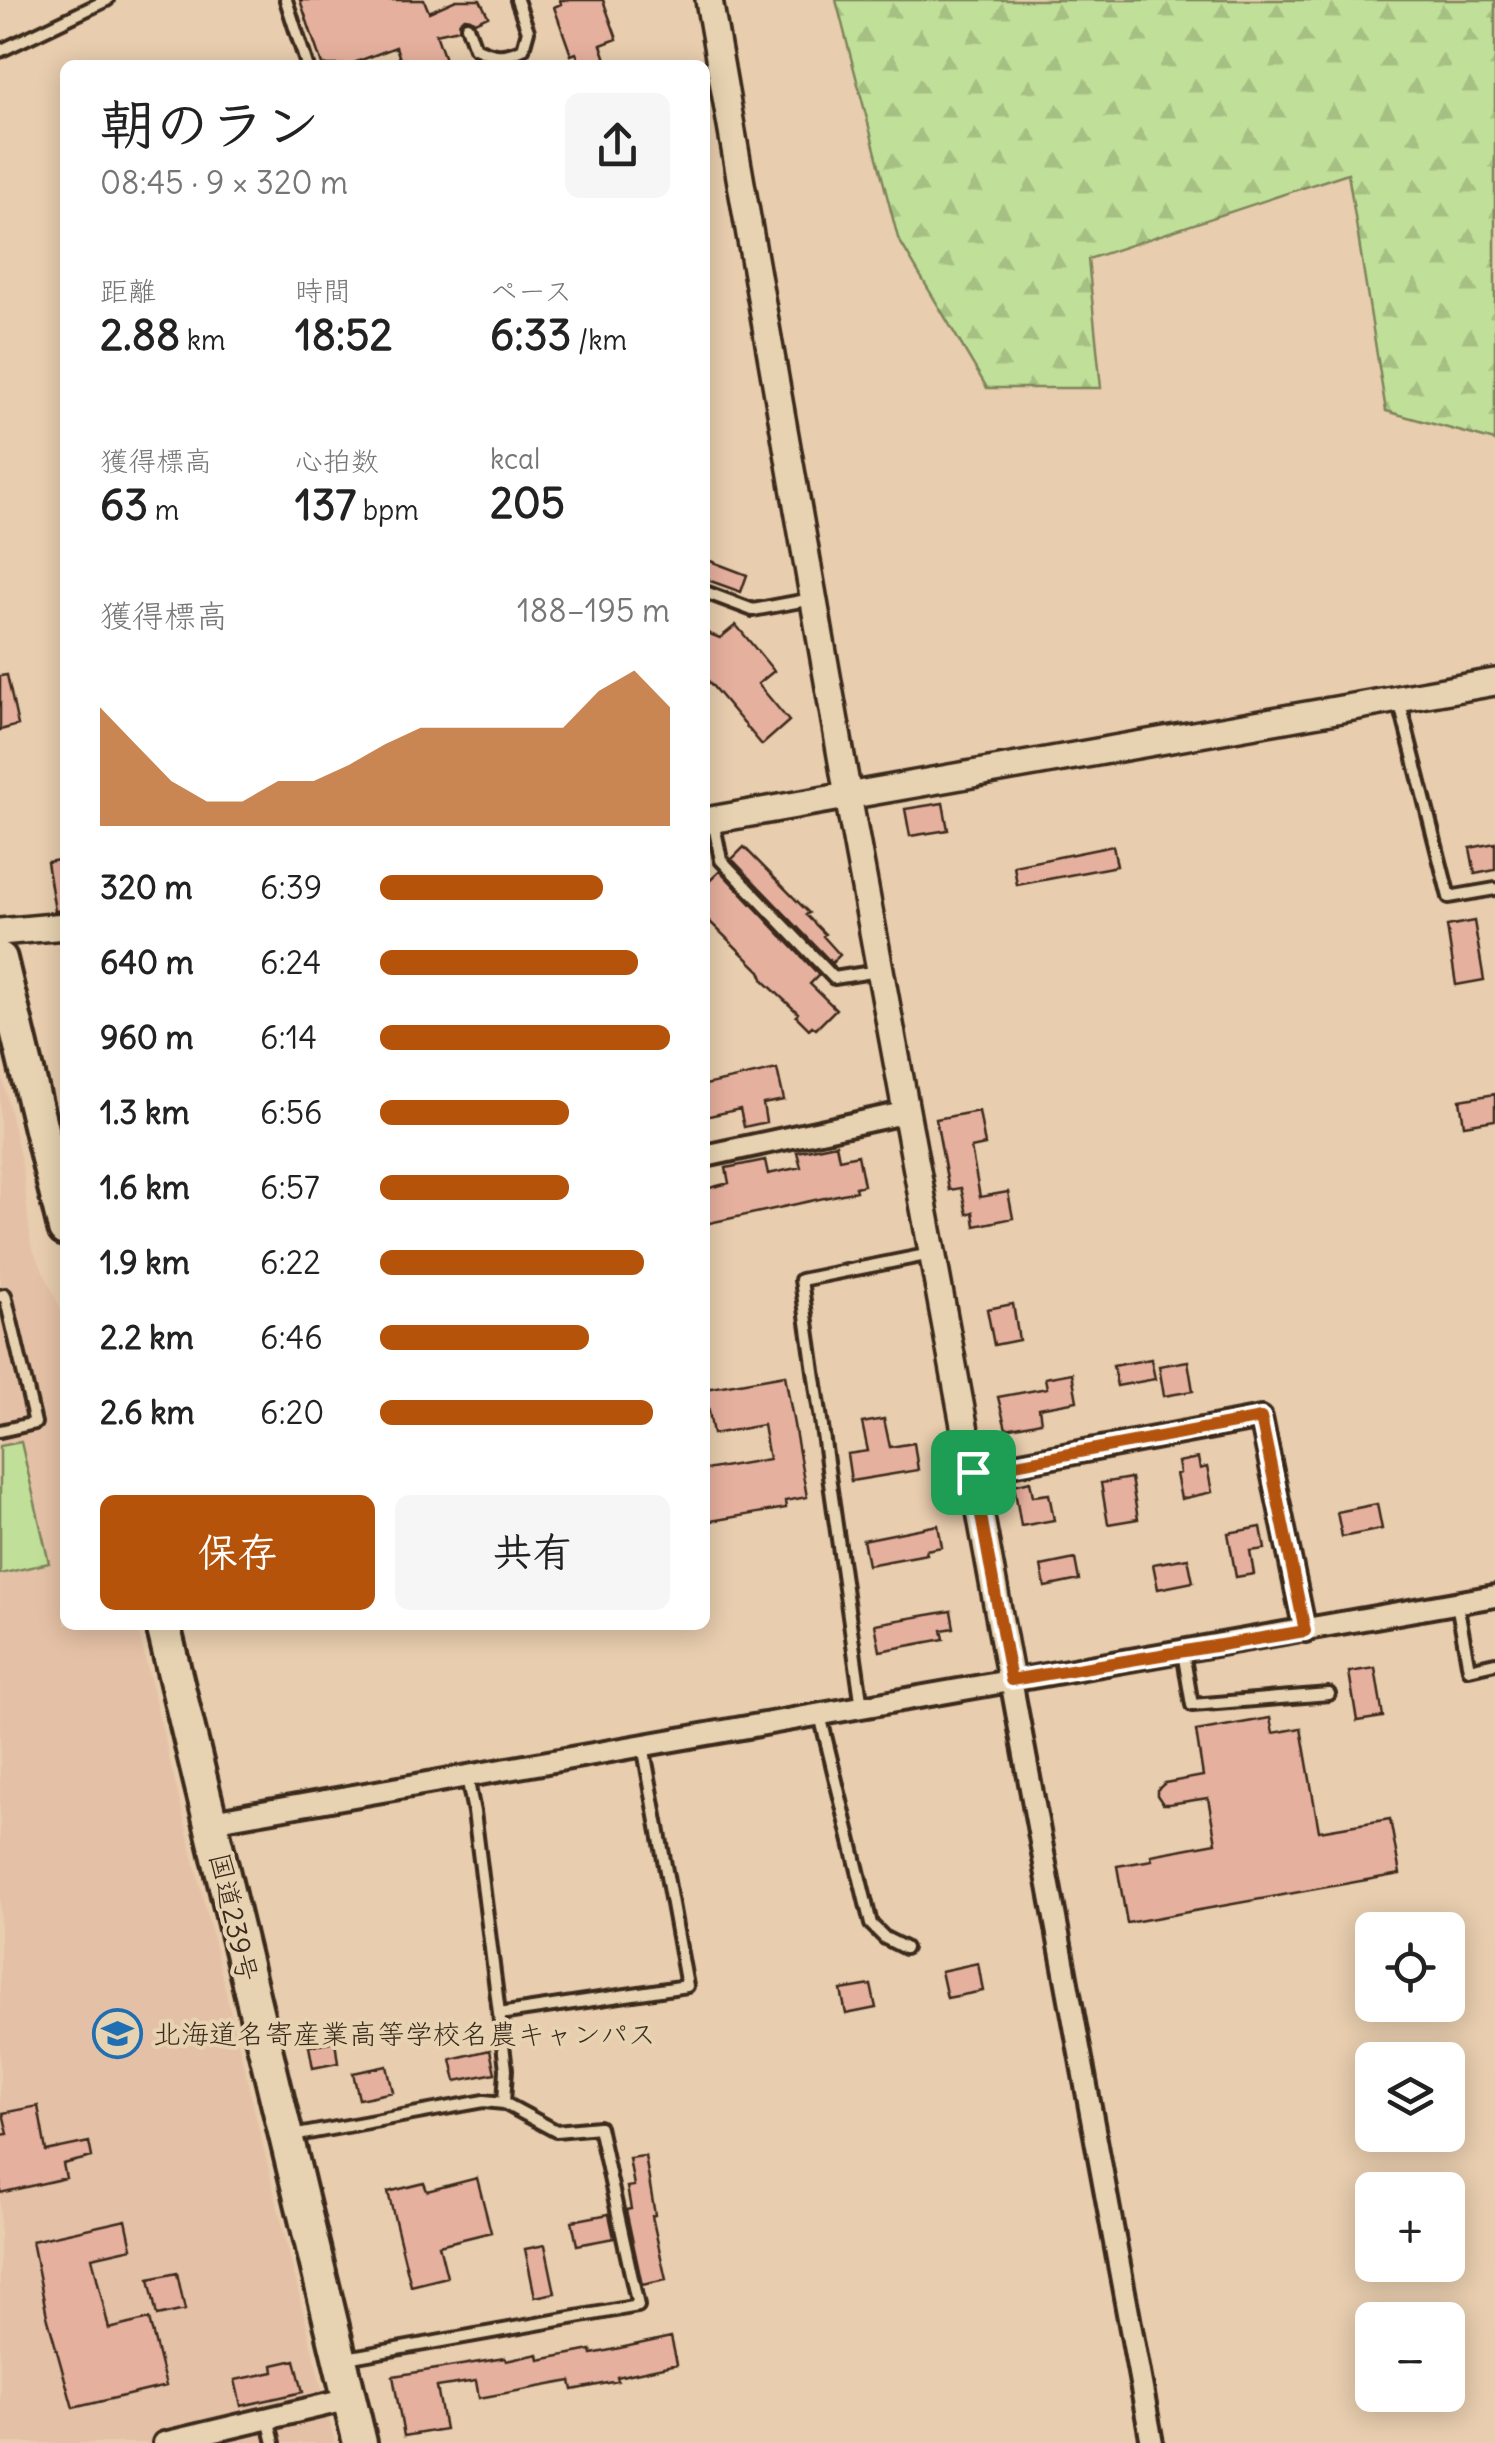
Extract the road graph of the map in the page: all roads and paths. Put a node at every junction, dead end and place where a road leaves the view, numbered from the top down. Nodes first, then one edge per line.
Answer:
1 (107, 0) edge
2 (286, 0) edge
3 (516, 0) edge
4 (709, 0) edge
5 (467, 26) dead end
6 (0, 51) edge
7 (304, 60) edge
8 (710, 594) edge
9 (813, 599) junction
10 (1495, 682) edge
11 (1399, 699) junction
12 (848, 796) junction
13 (710, 820) edge
14 (710, 823) edge
15 (1494, 892) edge
16 (60, 926) edge
17 (0, 932) edge
18 (0, 959) edge
19 (881, 970) junction
20 (908, 1112) junction
21 (55, 1143) edge
22 (710, 1155) edge
23 (60, 1186) edge
24 (934, 1254) junction
25 (0, 1296) edge
26 (0, 1432) edge
27 (973, 1472) junction
28 (1495, 1596) edge
29 (1456, 1603) junction
30 (163, 1630) edge
31 (1305, 1631) junction
32 (1182, 1652) junction
33 (1495, 1663) edge
34 (1011, 1680) junction
35 (1330, 1694) dead end
36 (862, 1707) junction
37 (820, 1714) junction
38 (643, 1745) junction
39 (466, 1776) junction
40 (211, 1821) junction
41 (905, 1948) dead end
42 (499, 2014) junction
43 (504, 2103) junction
44 (286, 2137) junction
45 (339, 2359) junction
46 (350, 2398) junction
47 (268, 2419) junction
48 (170, 2442) edge
49 (274, 2443) edge
50 (360, 2443) edge
51 (1152, 2443) edge

1 - 6 lane
2 - 7 lane
3 - 5 lane
4 - 9 street
8 - 9 lane
9 - 12 street
10 - 11 street
11 - 12 street
11 - 15 lane
12 - 13 street
12 - 19 street
14 - 19 lane
16 - 17 street
18 - 21 highway
19 - 20 street
20 - 22 street
20 - 24 street
21 - 23 highway
24 - 27 street
24 - 36 lane
25 - 26 lane
27 - 31 street
27 - 34 street
28 - 29 street
29 - 31 street
29 - 33 lane
30 - 40 highway, 国道239号
31 - 32 street
32 - 34 street
32 - 35 lane
34 - 36 street
34 - 51 street
36 - 37 street
37 - 38 street
37 - 41 lane
38 - 39 street
38 - 42 lane
39 - 40 street
39 - 42 lane
40 - 44 highway, 国道239号
42 - 43 lane
43 - 44 lane
43 - 45 lane
44 - 45 highway, 国道239号
45 - 46 highway, 国道239号
46 - 47 street
46 - 50 highway, 国道239号
47 - 48 street
47 - 49 lane

